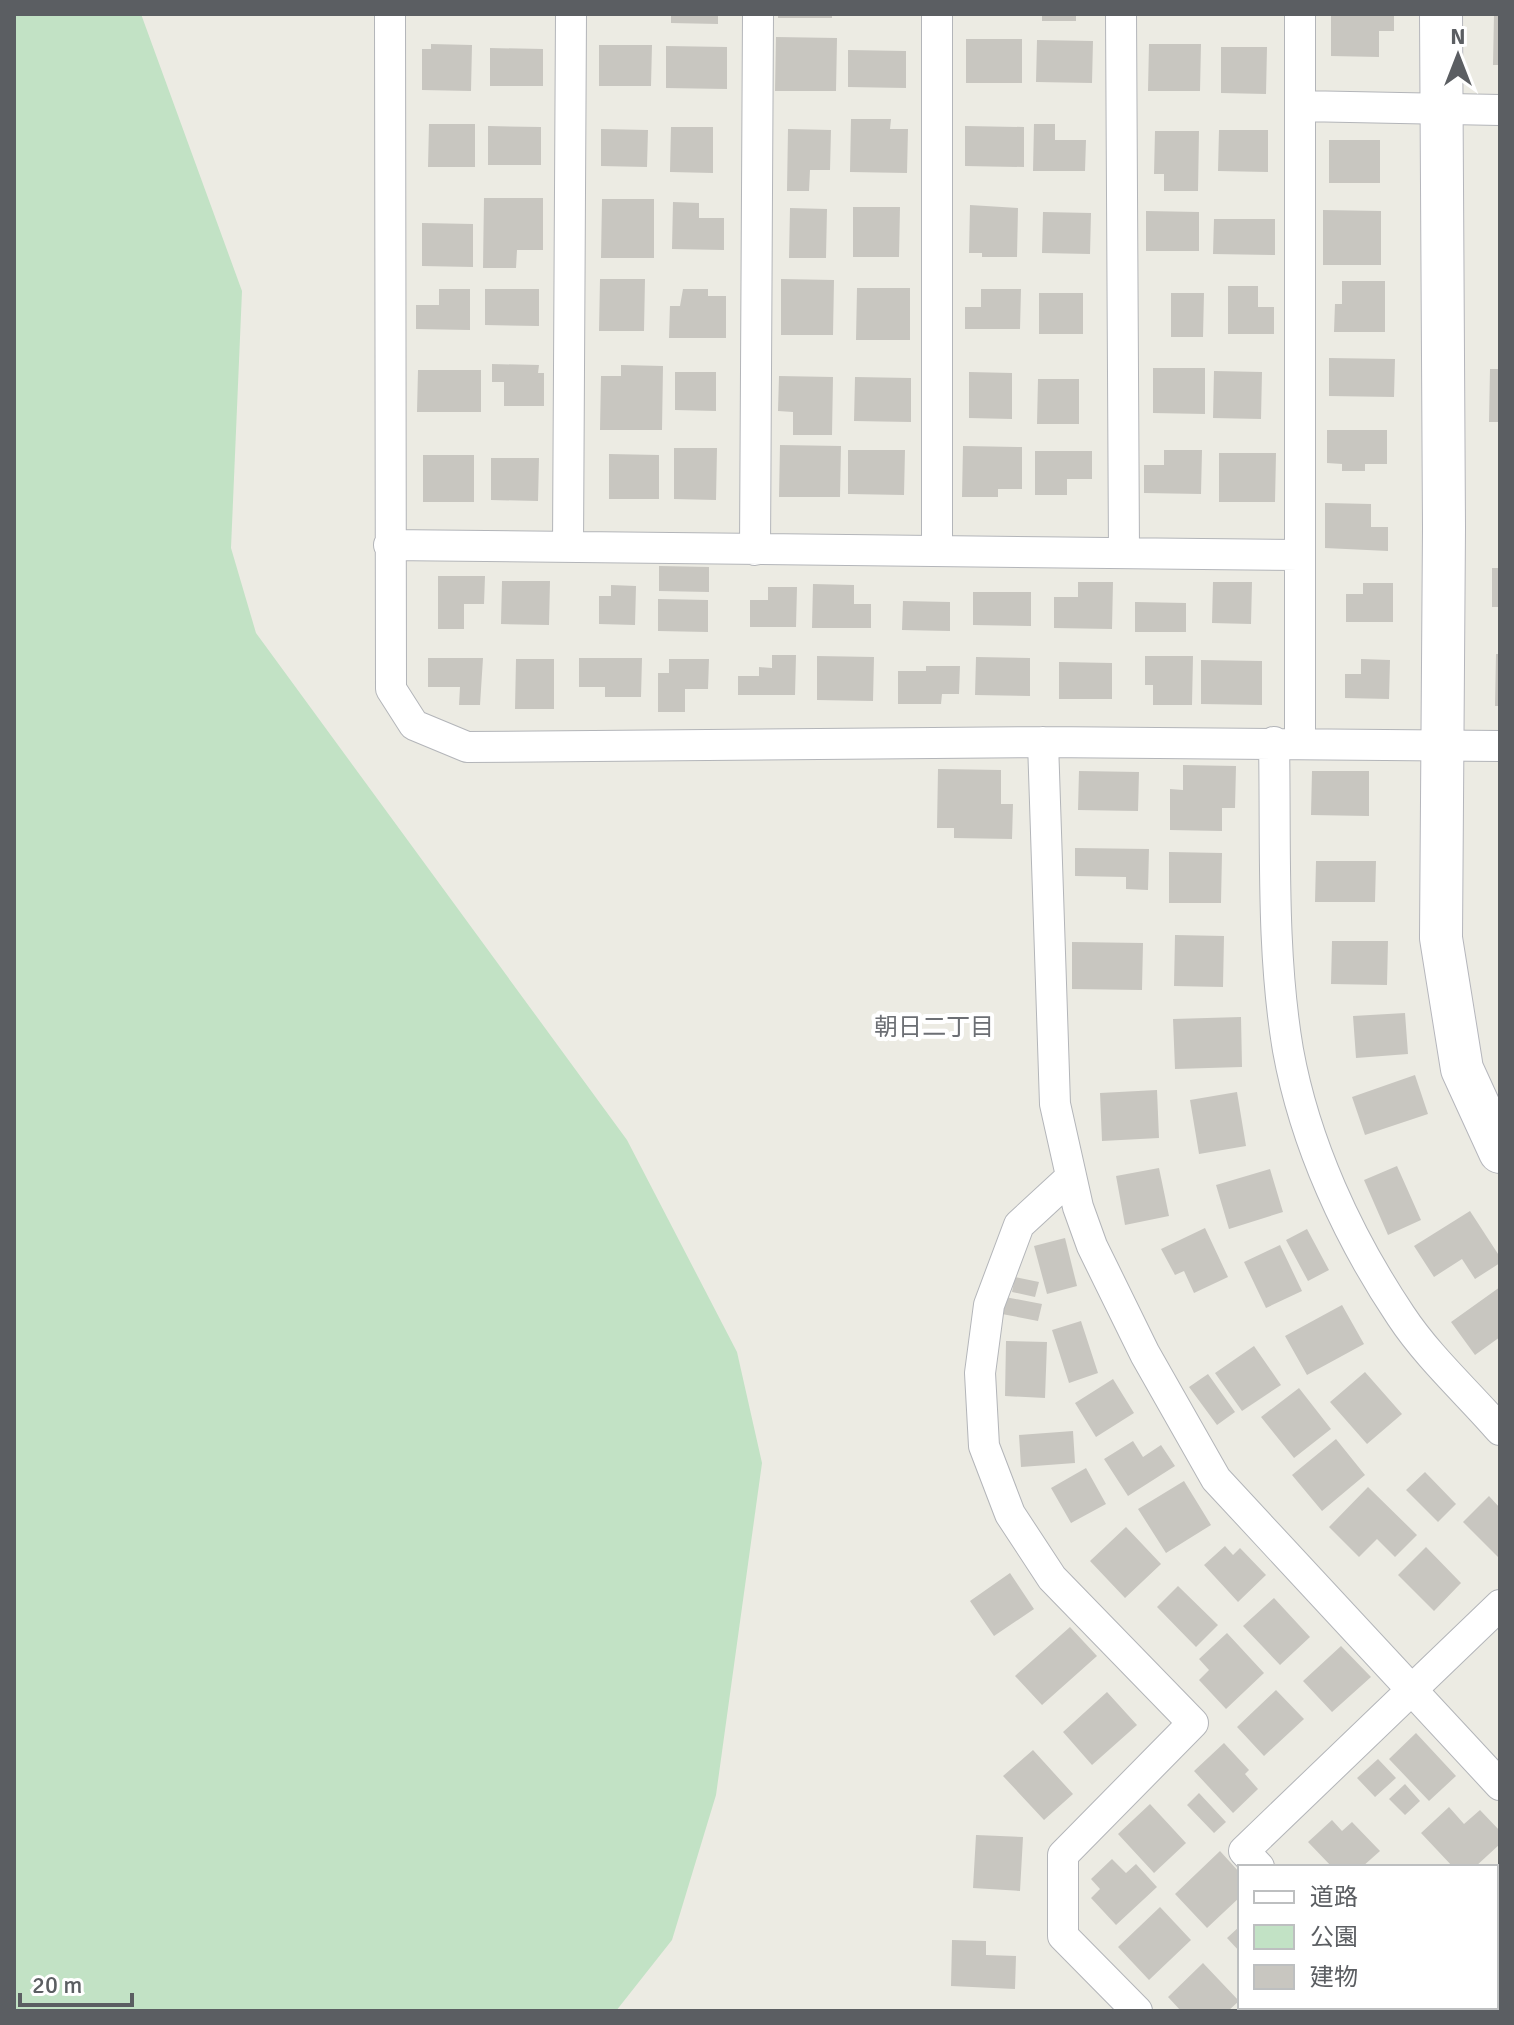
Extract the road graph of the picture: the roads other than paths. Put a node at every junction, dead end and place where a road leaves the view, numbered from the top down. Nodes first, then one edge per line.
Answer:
1 (390, 14) edge
2 (571, 14) edge
3 (758, 14) edge
4 (937, 14) edge
5 (1121, 14) edge
6 (1300, 14) edge
7 (1441, 14) edge
8 (1300, 106) junction
9 (1441, 110) junction
10 (1500, 110) edge
11 (389, 545) junction
12 (568, 547) junction
13 (755, 550) junction
14 (937, 551) junction
15 (1124, 553) junction
16 (1299, 555) junction
17 (1043, 742) junction
18 (1287, 742) junction
19 (1442, 746) junction
20 (1500, 746) edge
21 (1500, 1152) edge
22 (1071, 1177) junction
23 (1500, 1430) edge
24 (1500, 1605) edge
25 (1411, 1688) junction
26 (1500, 1785) edge
27 (1257, 1865) edge
28 (1137, 2011) edge

1 - 11 street
2 - 12 street
3 - 13 street
4 - 14 street
5 - 15 street
6 - 8 street
7 - 9 street
8 - 9 street
8 - 16 street
9 - 10 street
9 - 19 street
11 - 12 street
11 - 17 street
12 - 13 street
13 - 14 street
14 - 15 street
15 - 16 street
16 - 18 street
17 - 18 street
17 - 22 street
18 - 19 street
18 - 23 street
19 - 20 street
19 - 21 street
22 - 25 street
22 - 28 street
24 - 25 street
25 - 26 street
25 - 27 street

